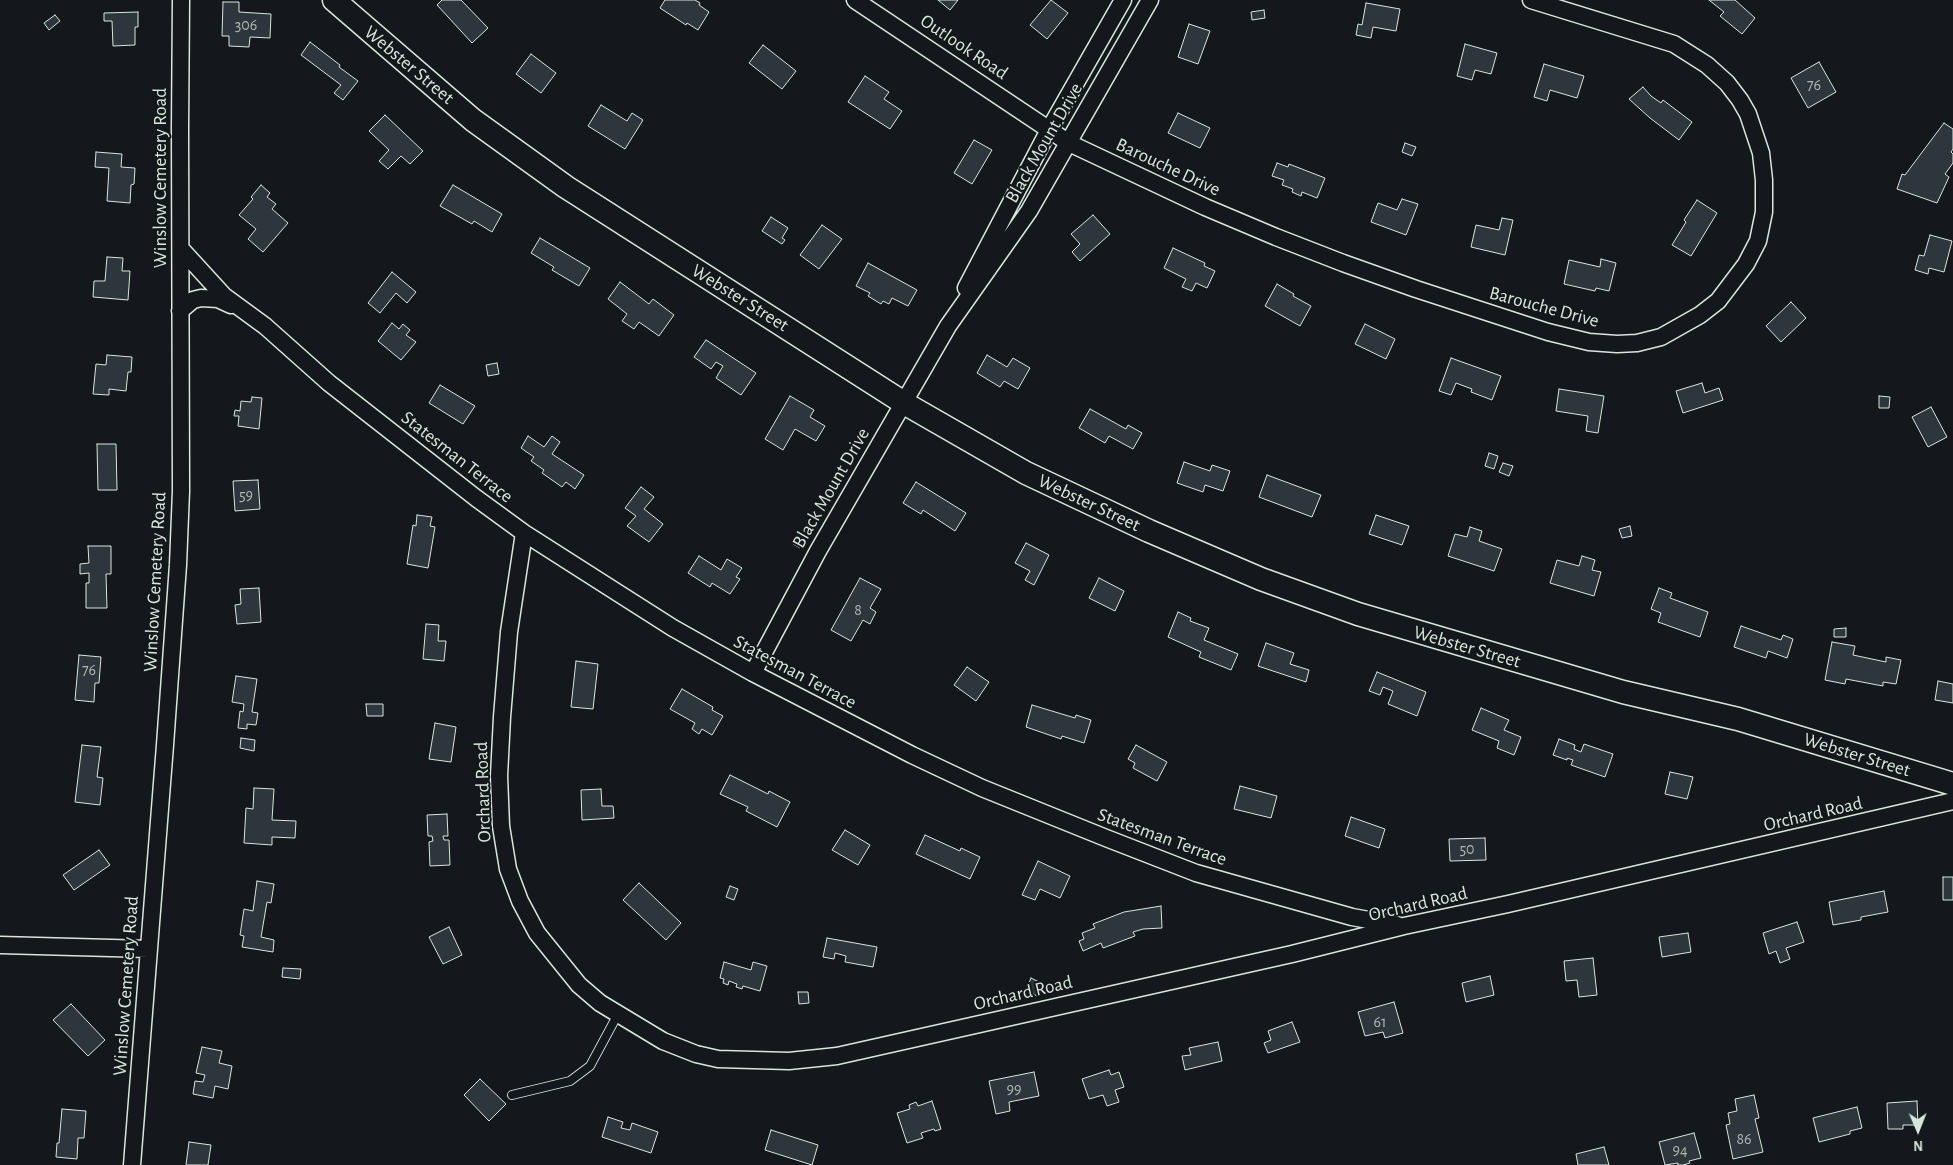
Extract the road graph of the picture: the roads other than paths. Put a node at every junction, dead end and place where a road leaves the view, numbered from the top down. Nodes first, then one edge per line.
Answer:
1 (181, 0) edge
2 (334, 0) edge
3 (855, 0) edge
4 (1123, 0) edge
5 (1150, 0) edge
6 (1531, 0) edge
7 (1050, 128) junction
8 (1069, 143) junction
9 (181, 249) junction
10 (243, 310) junction
11 (180, 311) junction
12 (948, 326) junction
13 (904, 403) junction
14 (524, 533) junction
15 (753, 673) junction
16 (1953, 784) edge
17 (1953, 801) edge
18 (1404, 926) junction
19 (0, 945) edge
20 (148, 950) junction
21 (618, 1014) junction
22 (512, 1095) dead end
23 (132, 1165) edge

1 - 9 street, Winslow Cemetery Road
2 - 13 street, Webster Street
3 - 7 street, Outlook Road
4 - 7 street, Black Mount Drive
5 - 8 street, Black Mount Drive
6 - 8 street, Barouche Drive
7 - 8 street, Barouche Drive
7 - 12 street, Black Mount Drive
8 - 12 street, Black Mount Drive
9 - 10 street, Statesman Terrace
9 - 11 street, Winslow Cemetery Road
10 - 11 street, Statesman Terrace
10 - 14 street, Statesman Terrace
11 - 20 street, Winslow Cemetery Road
12 - 13 street, Black Mount Drive
13 - 15 street, Black Mount Drive
13 - 16 street, Webster Street
14 - 15 street, Statesman Terrace
14 - 21 street, Orchard Road
15 - 18 street, Statesman Terrace
17 - 18 street, Orchard Road
18 - 21 street, Orchard Road
19 - 20 street
20 - 23 street, Winslow Cemetery Road
21 - 22 lane

